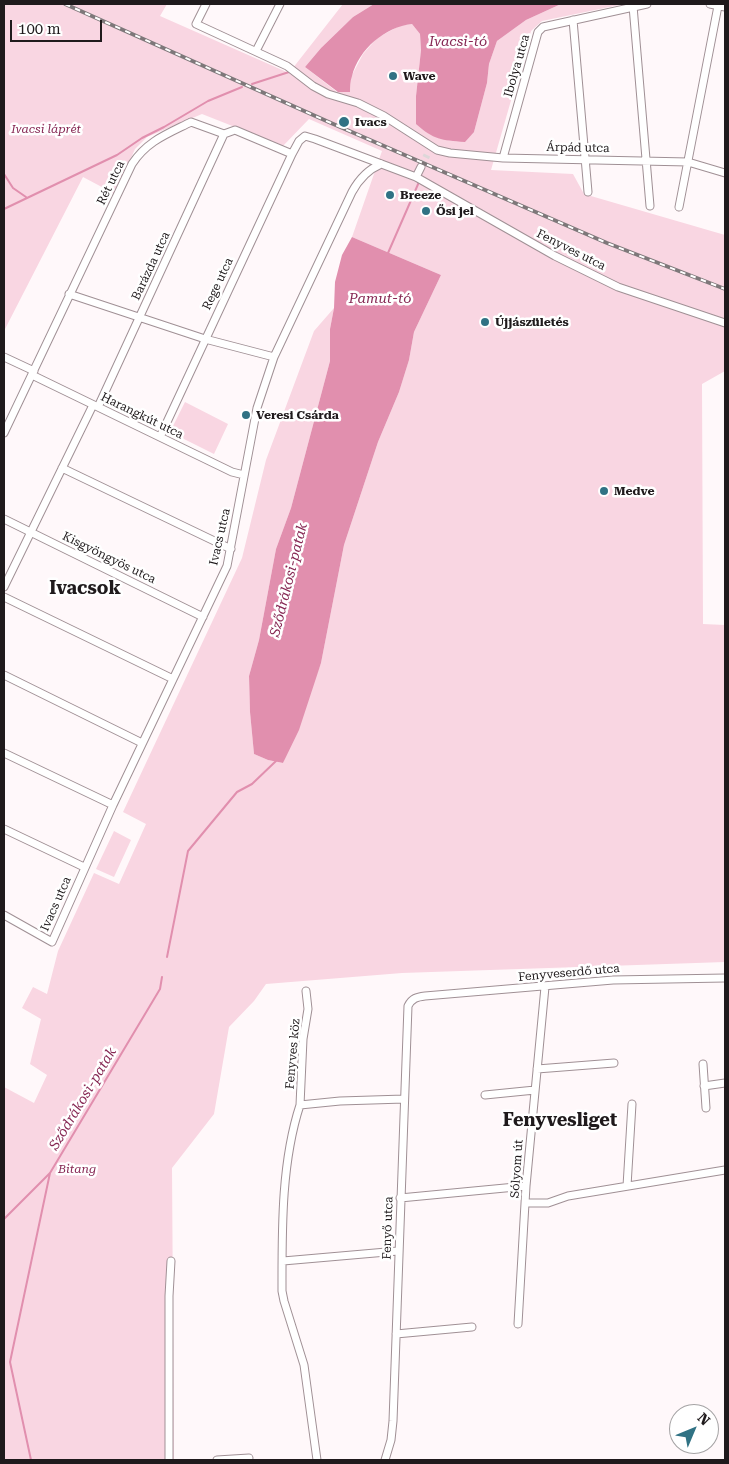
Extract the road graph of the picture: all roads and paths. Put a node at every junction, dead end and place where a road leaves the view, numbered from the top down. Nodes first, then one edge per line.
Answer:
1 (206, 4) edge
2 (280, 4) edge
3 (647, 4) edge
4 (633, 6) junction
5 (718, 6) edge
6 (573, 20) junction
7 (256, 51) junction
8 (224, 134) junction
9 (298, 141) joint
10 (292, 154) junction
11 (503, 158) junction
12 (586, 160) junction
13 (646, 160) junction
14 (688, 162) junction
15 (381, 164) junction
16 (421, 167) tunnel mouth
17 (725, 173) edge
18 (416, 177) junction
19 (588, 192) dead end
20 (650, 206) dead end
21 (679, 207) dead end
22 (69, 294) junction
23 (140, 318) junction
24 (725, 323) edge
25 (205, 339) junction
26 (4, 357) edge
27 (274, 357) junction
28 (33, 373) junction
29 (95, 406) junction
30 (4, 433) edge
31 (160, 437) junction
32 (62, 468) junction
33 (244, 475) junction
34 (4, 519) edge
35 (30, 531) junction
36 (231, 549) junction
37 (4, 587) edge
38 (4, 597) edge
39 (203, 617) junction
40 (4, 675) edge
41 (173, 679) junction
42 (142, 743) junction
43 (4, 753) edge
44 (113, 805) junction
45 (4, 829) edge
46 (84, 867) junction
47 (4, 915) edge
48 (725, 978) edge
49 (545, 987) junction
50 (306, 991) dead end
51 (415, 998) joint
52 (614, 1064) dead end
53 (703, 1064) dead end
54 (537, 1069) junction
55 (725, 1084) edge
56 (704, 1086) junction
57 (535, 1090) junction
58 (485, 1095) dead end
59 (404, 1099) junction
60 (632, 1104) dead end
61 (300, 1105) junction
62 (706, 1108) dead end
63 (725, 1170) edge
64 (526, 1186) junction
65 (627, 1186) junction
66 (400, 1198) junction
67 (526, 1203) junction
68 (398, 1251) junction
69 (171, 1261) dead end
70 (283, 1261) junction
71 (518, 1324) dead end
72 (472, 1327) dead end
73 (396, 1334) junction
74 (249, 1458) dead end
75 (168, 1460) edge
76 (217, 1460) edge
77 (318, 1460) edge
78 (385, 1460) edge

1 - 7 street, Árpád utca
2 - 7 street
3 - 4 street, Ibolya utca
4 - 6 street, Ibolya utca
4 - 13 street
5 - 14 street
6 - 11 street, Ibolya utca
6 - 12 street
7 - 11 street, Árpád utca
8 - 10 street, Rét utca
8 - 22 street, Rét utca
8 - 23 street, Barázda utca
9 - 10 street, Rege utca
9 - 15 street, Fenyves utca
10 - 25 street, Rege utca
11 - 12 street, Árpád utca
12 - 13 street, Árpád utca
12 - 19 street
13 - 14 street, Árpád utca
13 - 20 street
14 - 17 street, Árpád utca
14 - 21 street
15 - 18 street, Fenyves utca
15 - 27 street, Ivacs utca
16 - 18 street
18 - 24 street, Fenyves utca
22 - 23 street
22 - 28 street, Rét utca
23 - 25 street
23 - 29 street, Barázda utca
25 - 27 street
25 - 31 street, Rege utca
26 - 28 street, Harangkút utca
27 - 33 street, Ivacs utca
28 - 29 street, Harangkút utca
28 - 30 street, Rét utca
29 - 31 street, Harangkút utca
29 - 32 street, Barázda utca
31 - 33 street, Harangkút utca
32 - 35 street, Barázda utca
32 - 36 street
33 - 36 street, Ivacs utca
34 - 35 street, Kisgyöngyös utca
35 - 37 street, Barázda utca
35 - 39 street, Kisgyöngyös utca
36 - 39 street, Ivacs utca
38 - 41 street
39 - 41 street, Ivacs utca
40 - 42 street
41 - 42 street, Ivacs utca
42 - 44 street, Ivacs utca
43 - 44 street
44 - 46 street, Ivacs utca
45 - 46 street
46 - 47 street, Ivacs utca
48 - 49 street, Fenyveserdő utca
49 - 51 street, Fenyveserdő utca
49 - 54 street, Sólyom út
50 - 61 street, Fenyves köz
51 - 59 street, Fenyő utca
52 - 54 street
53 - 56 street
54 - 57 street, Sólyom út
55 - 56 street
56 - 62 street
57 - 58 street
57 - 64 street, Sólyom út
59 - 61 street, Fenyves köz
59 - 66 street, Fenyő utca
60 - 65 street
61 - 70 street
63 - 65 street
64 - 66 street
64 - 67 street, Sólyom út
65 - 67 street
66 - 68 street, Fenyő utca
67 - 71 street, Sólyom út
68 - 70 street
68 - 73 street, Fenyő utca
69 - 75 street
70 - 77 street
72 - 73 street
73 - 78 street, Fenyő utca
74 - 76 street

